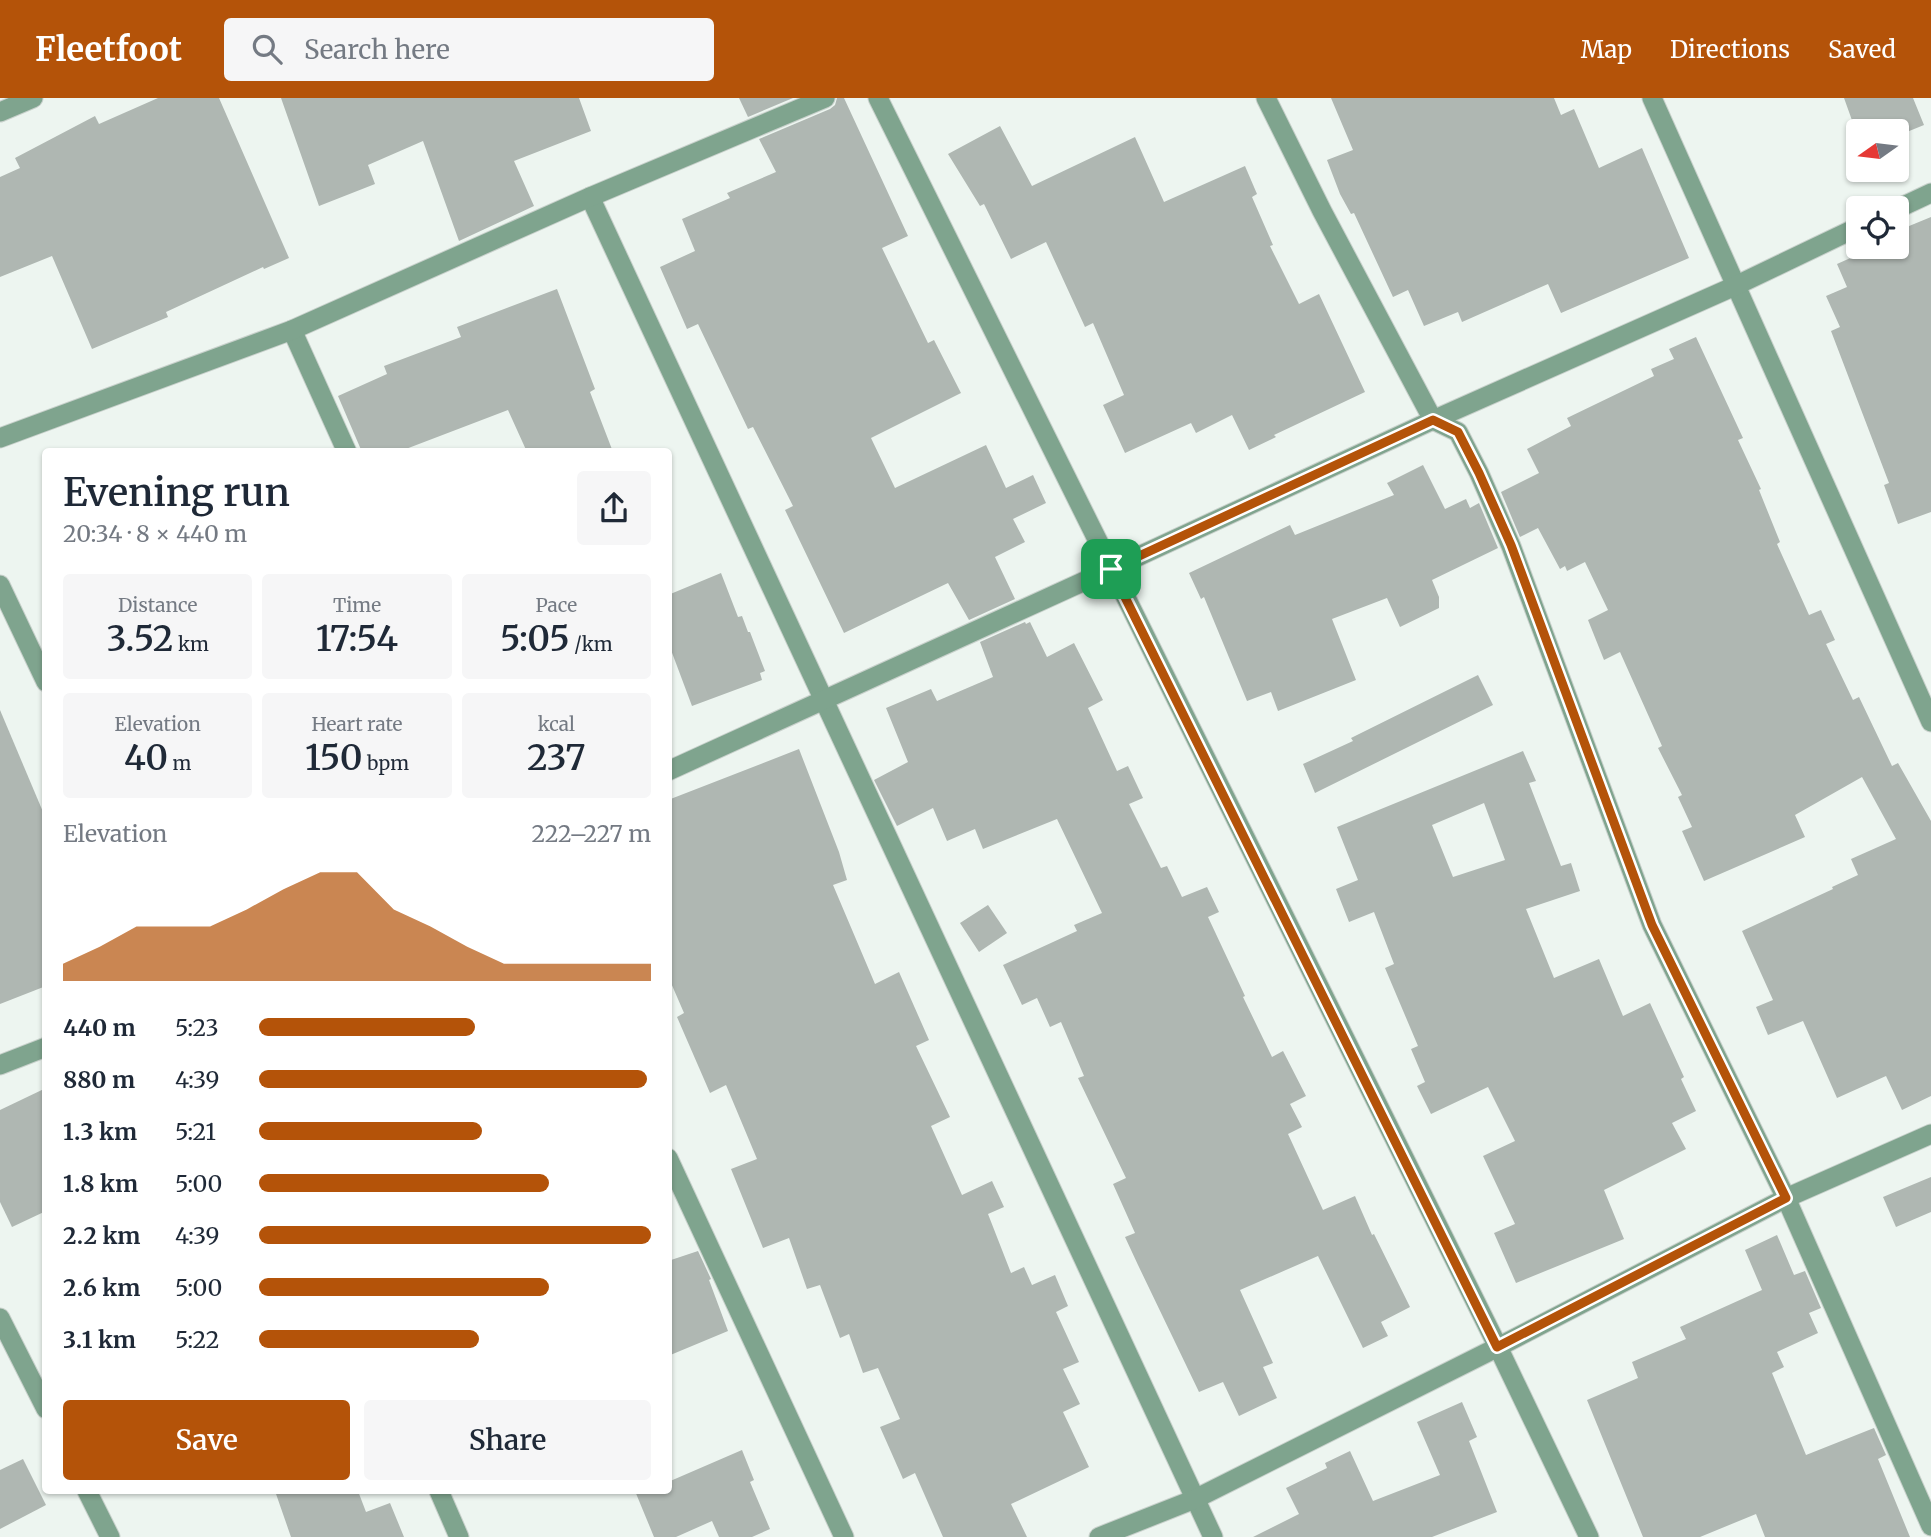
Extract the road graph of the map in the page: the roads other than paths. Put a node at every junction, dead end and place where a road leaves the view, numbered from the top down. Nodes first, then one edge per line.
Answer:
1 (33, 98) edge
2 (825, 98) edge
3 (878, 98) edge
4 (1266, 98) edge
5 (1652, 98) edge
6 (0, 112) edge
7 (1931, 193) edge
8 (590, 197) junction
9 (1909, 203) edge
10 (1846, 233) edge
11 (1735, 286) junction
12 (292, 330) junction
13 (1433, 420) junction
14 (0, 438) edge
15 (345, 448) edge
16 (1111, 569) junction
17 (0, 585) edge
18 (42, 673) edge
19 (823, 700) junction
20 (1931, 722) edge
21 (672, 769) edge
22 (42, 1049) edge
23 (0, 1065) edge
24 (1931, 1134) edge
25 (672, 1167) edge
26 (1786, 1198) junction
27 (0, 1318) edge
28 (1497, 1347) junction
29 (42, 1401) edge
30 (88, 1494) edge
31 (440, 1494) edge
32 (1195, 1499) junction
33 (1931, 1526) edge
34 (110, 1537) edge
35 (459, 1537) edge
36 (844, 1537) edge
37 (1099, 1537) edge
38 (1213, 1537) edge
39 (1589, 1537) edge

1 - 6 street
2 - 8 street
3 - 16 street
4 - 13 street
5 - 11 street
7 - 9 street
8 - 12 street
8 - 19 street
10 - 11 street
11 - 13 street
11 - 20 street
12 - 14 street
12 - 15 street
13 - 16 street
13 - 26 street
16 - 19 street
16 - 28 street
17 - 18 street
19 - 21 street
19 - 32 street
22 - 23 street
24 - 26 street
25 - 36 street
26 - 28 street
26 - 33 street
27 - 29 street
28 - 32 street
28 - 39 street
30 - 34 street
31 - 35 street
32 - 37 street
32 - 38 street

